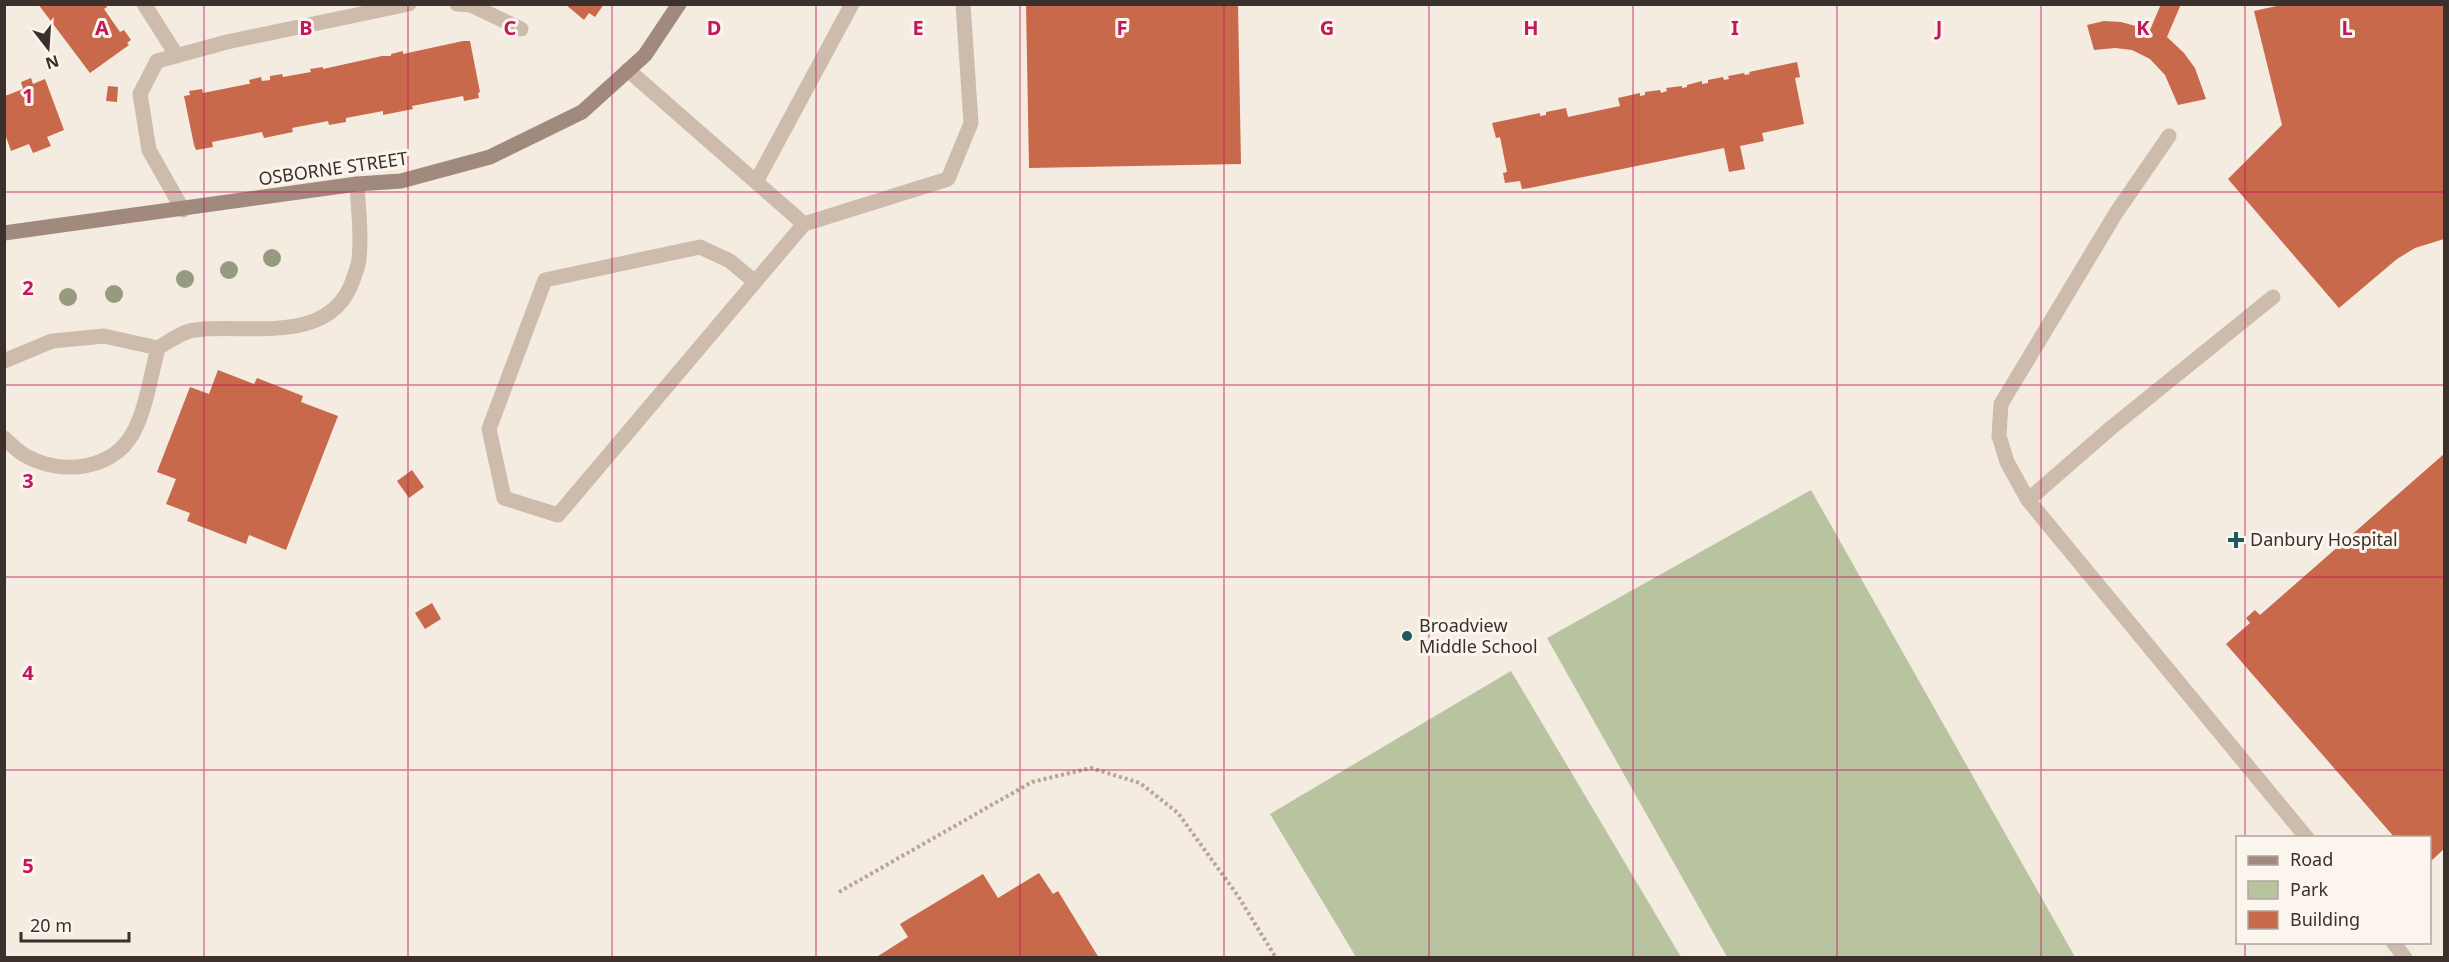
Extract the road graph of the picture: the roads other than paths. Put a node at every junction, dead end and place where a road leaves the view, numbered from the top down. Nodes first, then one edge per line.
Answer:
1 (144, 4) edge
2 (409, 4) edge
3 (457, 4) edge
4 (680, 4) edge
5 (852, 4) edge
6 (963, 4) edge
7 (521, 29) dead end
8 (177, 56) junction
9 (628, 70) junction
10 (2169, 136) dead end
11 (756, 182) junction
12 (357, 184) junction
13 (183, 210) junction
14 (804, 224) junction
15 (4, 233) edge
16 (755, 282) junction
17 (2273, 297) dead end
18 (158, 348) junction
19 (4, 361) edge
20 (4, 438) edge
21 (2028, 500) junction
22 (2306, 836) edge
23 (2395, 944) edge
24 (2406, 957) edge

1 - 8 lane
2 - 8 lane
3 - 7 lane
4 - 9 main road, OSBORNE STREET
5 - 11 lane
6 - 14 lane
8 - 13 lane
9 - 11 lane
9 - 12 main road, OSBORNE STREET
10 - 21 lane
11 - 14 lane
12 - 13 main road, OSBORNE STREET
12 - 18 lane
13 - 15 main road, OSBORNE STREET
14 - 16 lane
16 - 16 lane
17 - 21 lane
18 - 19 lane
18 - 20 lane
21 - 22 lane
23 - 24 lane

